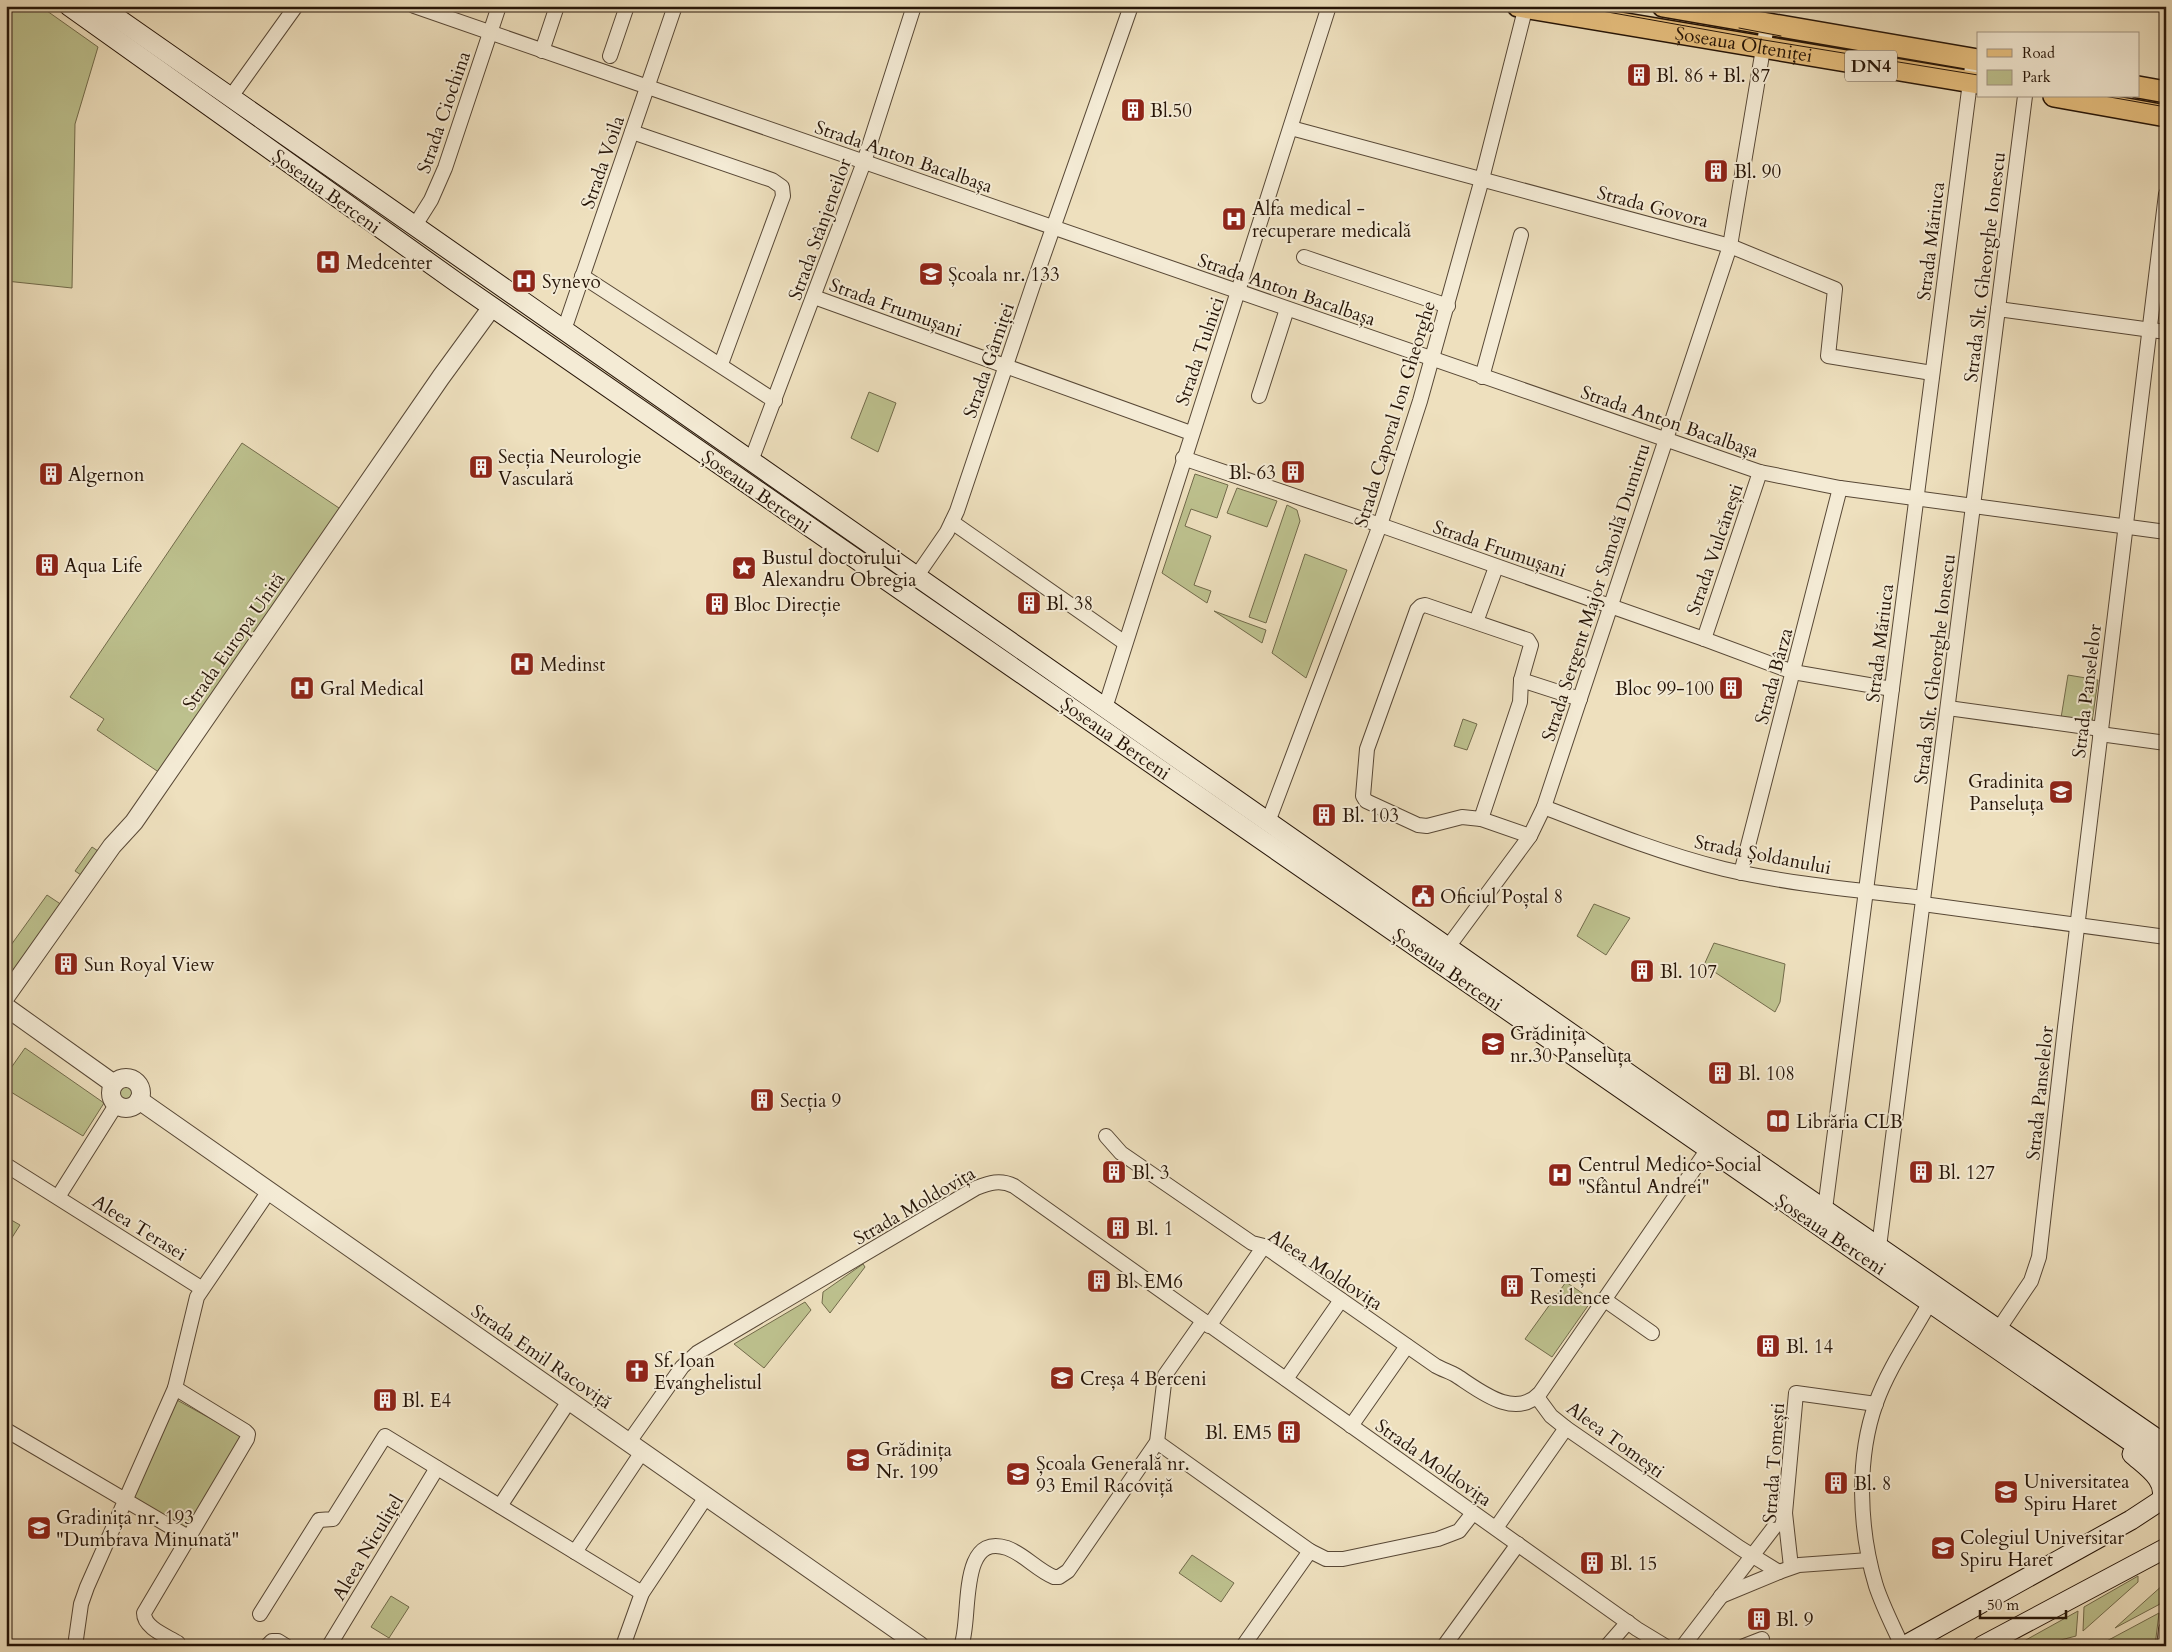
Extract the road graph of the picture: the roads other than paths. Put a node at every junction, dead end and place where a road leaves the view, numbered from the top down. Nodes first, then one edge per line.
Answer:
1 (69, 6) edge
2 (100, 6) edge
3 (296, 6) edge
4 (414, 6) edge
5 (499, 6) edge
6 (557, 6) edge
7 (627, 6) edge
8 (676, 6) edge
9 (914, 6) edge
10 (1131, 6) edge
11 (1329, 6) edge
12 (1664, 6) edge
13 (1523, 7) edge
14 (1767, 25) junction
15 (490, 33) junction
16 (1763, 48) junction
17 (542, 51) junction
18 (610, 56) dead end
19 (1976, 59) edge
20 (1974, 83) edge
21 (648, 87) junction
22 (2140, 87) edge
23 (2166, 92) edge
24 (230, 98) junction
25 (2025, 98) edge
26 (2065, 98) edge
27 (2166, 116) edge
28 (1291, 128) junction
29 (632, 132) junction
30 (864, 162) junction
31 (323, 163) junction
32 (1482, 179) junction
33 (311, 180) junction
34 (2166, 194) edge
35 (414, 227) junction
36 (1053, 227) junction
37 (1521, 235) dead end
38 (1730, 246) junction
39 (1304, 257) dead end
40 (582, 276) junction
41 (1238, 291) junction
42 (814, 297) junction
43 (1448, 306) junction
44 (492, 307) junction
45 (1287, 308) junction
46 (1998, 309) junction
47 (564, 330) junction
48 (2150, 330) junction
49 (2166, 332) edge
50 (1432, 360) junction
51 (721, 364) junction
52 (1006, 367) junction
53 (1932, 372) junction
54 (1482, 377) junction
55 (1259, 396) dead end
56 (775, 401) junction
57 (1191, 433) junction
58 (1665, 440) junction
59 (1183, 458) junction
60 (751, 462) junction
61 (1760, 472) junction
62 (1840, 488) junction
63 (796, 493) junction
64 (1916, 498) junction
65 (1974, 505) junction
66 (784, 510) junction
67 (952, 522) junction
68 (1380, 525) junction
69 (2126, 526) junction
70 (2166, 532) edge
71 (1496, 567) junction
72 (916, 577) junction
73 (1609, 606) junction
74 (967, 612) junction
75 (1476, 622) junction
76 (956, 628) junction
77 (1704, 639) junction
78 (1125, 643) junction
79 (1793, 672) junction
80 (1521, 680) junction
81 (1892, 689) junction
82 (1580, 699) junction
83 (1105, 708) junction
84 (1948, 708) junction
85 (2101, 731) junction
86 (2166, 743) edge
87 (1544, 807) junction
88 (1481, 819) junction
89 (1268, 822) junction
90 (1530, 836) junction
91 (1741, 873) junction
92 (1343, 885) junction
93 (1866, 891) junction
94 (1923, 901) junction
95 (2077, 925) junction
96 (2166, 937) edge
97 (1448, 947) junction
98 (6, 996) edge
99 (6, 1007) edge
100 (114, 1084) junction
101 (139, 1100) junction
102 (116, 1104) junction
103 (1106, 1136) dead end
104 (1708, 1149) junction
105 (6, 1165) edge
106 (269, 1190) junction
107 (58, 1197) junction
108 (1825, 1209) junction
109 (1264, 1246) junction
110 (1880, 1247) junction
111 (201, 1288) junction
112 (1341, 1300) junction
113 (1606, 1300) junction
114 (1930, 1302) junction
115 (1206, 1323) junction
116 (1652, 1332) dead end
117 (1993, 1337) junction
118 (1407, 1346) junction
119 (1286, 1379) junction
120 (175, 1388) junction
121 (1537, 1397) junction
122 (569, 1401) junction
123 (1876, 1404) junction
124 (2098, 1419) junction
125 (1351, 1426) junction
126 (1566, 1428) junction
127 (6, 1430) edge
128 (2157, 1435) edge
129 (1157, 1442) junction
130 (2166, 1445) edge
131 (635, 1447) junction
132 (2166, 1466) edge
133 (437, 1468) junction
134 (706, 1496) junction
135 (2163, 1499) edge
136 (126, 1500) junction
137 (500, 1506) junction
138 (1473, 1513) junction
139 (1785, 1514) junction
140 (1496, 1528) junction
141 (188, 1537) junction
142 (1518, 1544) junction
143 (2166, 1548) edge
144 (1310, 1551) junction
145 (575, 1552) junction
146 (1752, 1556) junction
147 (1869, 1560) junction
148 (1785, 1569) junction
149 (642, 1593) junction
150 (1721, 1596) junction
151 (260, 1614) dead end
152 (1628, 1622) junction
153 (2166, 1628) edge
154 (1762, 1642) edge
155 (178, 1643) dead end
156 (74, 1646) edge
157 (267, 1646) edge
158 (286, 1646) edge
159 (329, 1646) edge
160 (622, 1646) edge
161 (920, 1646) edge
162 (961, 1646) edge
163 (1243, 1646) edge
164 (1444, 1646) edge
165 (1607, 1646) edge
166 (1665, 1646) edge
167 (1683, 1646) edge
168 (1744, 1646) edge
169 (1903, 1646) edge
170 (1982, 1646) edge
171 (2164, 1646) edge

1 - 33 main road, Șoseaua Berceni
2 - 24 main road, Șoseaua Berceni
3 - 24 street
4 - 15 street, Strada Anton Bacalbașa
5 - 15 street, Strada Ciochina
6 - 17 street
7 - 18 street
8 - 21 street, Strada Voila
9 - 30 street, Strada Stânjeneilor
10 - 36 street, Strada Gârniței
11 - 28 street, Strada Tulnici
12 - 14 main road, Șoseaua Olteniței / DN4
13 - 16 main road, Șoseaua Olteniței / DN4
13 - 32 street, Strada Caporal Ion Gheorghe
14 - 16 street, Strada Sergent Major Samoilă Dumitru
14 - 19 main road, Șoseaua Olteniței / DN4
15 - 17 street, Strada Anton Bacalbașa
15 - 35 street, Strada Ciochina
16 - 20 main road, Șoseaua Olteniței / DN4
16 - 38 street, Strada Sergent Major Samoilă Dumitru
17 - 21 street, Strada Anton Bacalbașa
19 - 20 street, Șoseaua Olteniței
20 - 53 street, Strada Măriuca
21 - 29 street, Strada Voila
21 - 30 street, Strada Anton Bacalbașa
22 - 23 main road
24 - 31 main road, Șoseaua Berceni
25 - 46 street, Strada Slt. Gheorghe Ionescu
26 - 27 main road
28 - 32 street, Strada Govora
28 - 41 street, Strada Tulnici
29 - 40 street, Strada Voila
29 - 51 street
30 - 36 street, Strada Anton Bacalbașa
30 - 42 street, Strada Stânjeneilor
31 - 33 main road
31 - 35 main road, Șoseaua Berceni
32 - 38 street, Strada Govora
32 - 43 street, Strada Caporal Ion Gheorghe
33 - 44 main road, Șoseaua Berceni
34 - 48 street, Strada Panselelor
35 - 47 main road, Șoseaua Berceni
36 - 41 street, Strada Anton Bacalbașa
36 - 52 street, Strada Gârniței
37 - 54 street
38 - 53 street, Strada Govora
38 - 58 street, Strada Sergent Major Samoilă Dumitru
39 - 43 street
40 - 47 street, Strada Voila
40 - 51 street
41 - 45 street, Strada Anton Bacalbașa
41 - 57 street, Strada Tulnici
42 - 52 street, Strada Frumușani
42 - 56 street, Strada Stânjeneilor
43 - 50 street, Strada Caporal Ion Gheorghe
44 - 66 main road, Șoseaua Berceni
44 - 98 street, Strada Europa Unită
45 - 50 street, Strada Anton Bacalbașa
45 - 55 street
46 - 48 street
46 - 65 street, Strada Slt. Gheorghe Ionescu
47 - 60 main road, Șoseaua Berceni
48 - 49 street
48 - 69 street, Strada Panselelor
50 - 54 street, Strada Anton Bacalbașa
50 - 68 street, Strada Caporal Ion Gheorghe
51 - 56 street
52 - 57 street, Strada Frumușani
52 - 67 street, Strada Gârniței
53 - 64 street, Strada Măriuca
54 - 58 street, Strada Anton Bacalbașa
56 - 60 street, Strada Stânjeneilor
57 - 59 street, Strada Tulnici
58 - 61 street, Strada Anton Bacalbașa
58 - 73 street, Strada Sergent Major Samoilă Dumitru
59 - 68 street, Strada Frumușani
59 - 78 street, Strada Tulnici
60 - 63 main road, Șoseaua Berceni
61 - 62 street, Strada Anton Bacalbașa
61 - 77 street, Strada Vulcănești
62 - 64 street, Strada Anton Bacalbașa
62 - 79 street, Strada Bârza
63 - 66 main road
63 - 72 main road, Șoseaua Berceni
64 - 65 street, Strada Anton Bacalbașa
64 - 81 street, Strada Măriuca
65 - 69 street, Strada Anton Bacalbașa
65 - 84 street, Strada Slt. Gheorghe Ionescu
66 - 76 main road, Șoseaua Berceni
67 - 72 street, Strada Gârniței
67 - 78 street
68 - 71 street, Strada Frumușani
68 - 89 street, Strada Caporal Ion Gheorghe
69 - 70 street, Strada Anton Bacalbașa
69 - 85 street, Strada Panselelor
71 - 73 street, Strada Frumușani
71 - 75 street
72 - 74 main road, Șoseaua Berceni
73 - 77 street, Strada Frumușani
73 - 82 street, Strada Sergent Major Samoilă Dumitru
74 - 76 main road
74 - 83 main road, Șoseaua Berceni
75 - 80 street
75 - 88 street
76 - 92 main road, Șoseaua Berceni
77 - 79 street, Strada Frumușani
78 - 83 street, Strada Tulnici
79 - 81 street, Strada Frumușani
79 - 91 street, Strada Bârza
80 - 82 street
80 - 88 street
81 - 93 street, Strada Măriuca
82 - 87 street, Strada Sergent Major Samoilă Dumitru
83 - 89 main road, Șoseaua Berceni
84 - 85 street
84 - 94 street, Strada Slt. Gheorghe Ionescu
85 - 86 street
85 - 95 street, Strada Panselelor
87 - 90 street, Strada Sergent Major Samoilă Dumitru
87 - 91 street, Strada Șoldanului
88 - 90 street
89 - 92 main road, Șoseaua Berceni
90 - 97 street, Strada Sergent Major Samoilă Dumitru
91 - 93 street, Strada Șoldanului
92 - 97 main road, Șoseaua Berceni
92 - 104 main road, Șoseaua Berceni
93 - 94 street, Strada Șoldanului
93 - 108 street, Strada Măriuca
94 - 95 street, Strada Șoldanului
94 - 110 street, Strada Slt. Gheorghe Ionescu
95 - 96 street, Strada Șoldanului
95 - 117 street, Strada Panselelor
97 - 108 main road, Șoseaua Berceni
99 - 100 street
100 - 101 street
100 - 102 street
101 - 102 street
101 - 106 street, Strada Emil Racoviță
102 - 107 street
103 - 109 street, Aleea Moldovița
104 - 113 street
104 - 114 main road, Șoseaua Berceni
105 - 107 street, Aleea Terasei
106 - 111 street
106 - 122 street, Strada Emil Racoviță
107 - 111 street, Aleea Terasei
108 - 110 main road, Șoseaua Berceni
109 - 112 street, Aleea Moldovița
109 - 115 street
110 - 117 main road, Șoseaua Berceni
111 - 120 street
112 - 118 street, Aleea Moldovița
112 - 119 street
113 - 116 street
113 - 121 street
114 - 117 main road, Șoseaua Berceni
114 - 123 street
115 - 119 street, Strada Moldovița
115 - 129 street
115 - 131 street, Strada Moldovița
117 - 124 main road, Șoseaua Berceni
117 - 128 main road, Șoseaua Berceni
118 - 121 street, Aleea Moldovița
118 - 125 street, Strada Moldovița
119 - 125 street, Strada Moldovița
120 - 136 street
120 - 141 street
121 - 126 street, Aleea Tomești
122 - 131 street, Strada Emil Racoviță
122 - 137 street
123 - 139 street, Strada Tomești
123 - 147 street
124 - 132 main road, Șoseaua Berceni
124 - 135 main road
125 - 138 street, Strada Moldovița
126 - 140 street, Strada Moldovița
126 - 146 street, Aleea Tomești
127 - 136 street
128 - 130 main road, Șoseaua Berceni
129 - 144 street
129 - 162 street
131 - 134 street, Strada Emil Racoviță
131 - 145 street, Strada Moldovița
133 - 137 street
133 - 151 street
133 - 159 street, Aleea Niculițel
134 - 149 street
134 - 161 street, Strada Emil Racoviță
135 - 169 main road
136 - 141 street
136 - 156 street
137 - 145 street
138 - 140 street, Strada Moldovița
138 - 144 street
139 - 146 street
139 - 148 street, Strada Tomești
140 - 142 street, Strada Moldovița
141 - 155 street
142 - 152 street, Strada Moldovița
142 - 164 street
143 - 170 main road
144 - 163 street
145 - 149 street
146 - 148 street
146 - 150 street
147 - 148 street
147 - 169 street
148 - 150 street
149 - 160 street
150 - 167 street
152 - 165 street
152 - 166 street, Strada Moldovița
153 - 171 street
154 - 168 street
157 - 158 street

